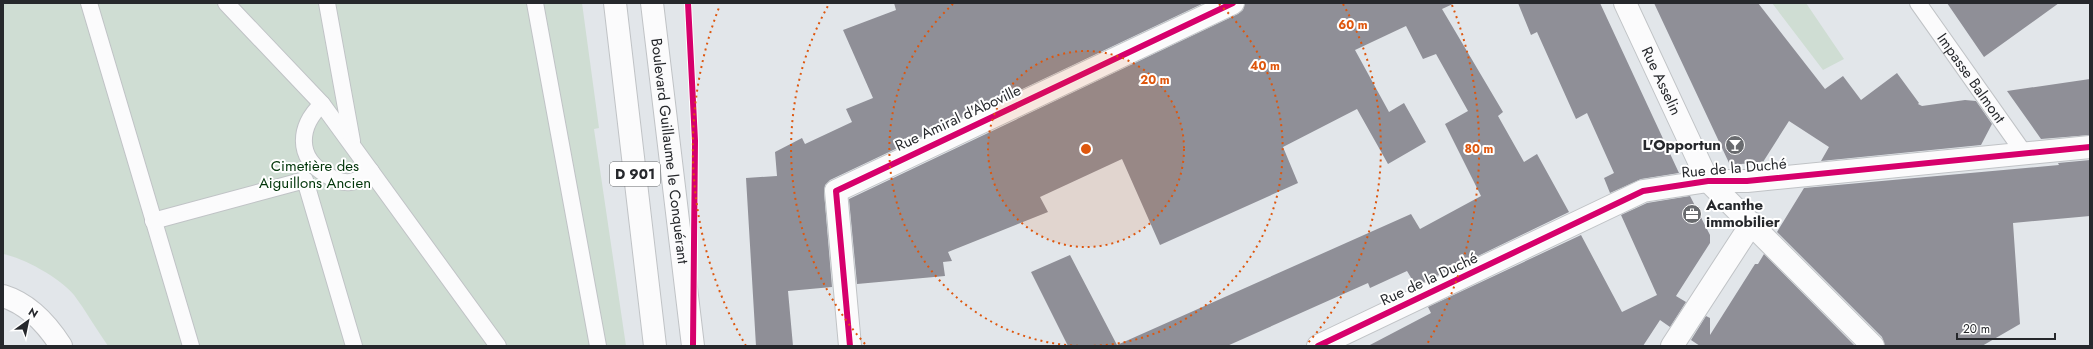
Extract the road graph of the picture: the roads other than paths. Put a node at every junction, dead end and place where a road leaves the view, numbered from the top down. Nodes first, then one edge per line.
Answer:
1 (89, 3) edge
2 (226, 3) edge
3 (327, 3) edge
4 (535, 3) edge
5 (615, 3) edge
6 (652, 3) edge
7 (1233, 3) edge
8 (1625, 3) edge
9 (1918, 3) edge
10 (322, 104) junction
11 (353, 144) junction
12 (2090, 147) edge
13 (2024, 153) junction
14 (310, 161) junction
15 (371, 171) junction
16 (305, 180) junction
17 (1708, 181) junction
18 (153, 221) junction
19 (1752, 223) junction
20 (3, 296) edge
21 (61, 346) edge
22 (191, 346) edge
23 (354, 346) edge
24 (498, 346) edge
25 (598, 346) edge
26 (655, 346) edge
27 (693, 346) edge
28 (850, 346) edge
29 (1318, 346) edge
30 (1672, 346) edge
31 (1873, 346) edge

1 - 18 lane
2 - 10 lane
3 - 11 lane
4 - 25 lane
5 - 26 street, D 901
6 - 27 street, Boulevard Guillaume le Conquérant / D 901
7 - 28 street, Rue Amiral d'Aboville
8 - 17 street, Rue Asselin
9 - 13 lane, Impasse Balmont
10 - 11 lane
10 - 14 lane
11 - 15 lane
12 - 13 street, Rue de la Duché
13 - 17 street, Rue de la Duché
14 - 15 lane
14 - 16 lane
15 - 24 lane
16 - 18 lane
16 - 23 lane
17 - 19 street
17 - 29 street, Rue de la Duché
18 - 22 lane
19 - 30 street
19 - 31 street
20 - 21 street

